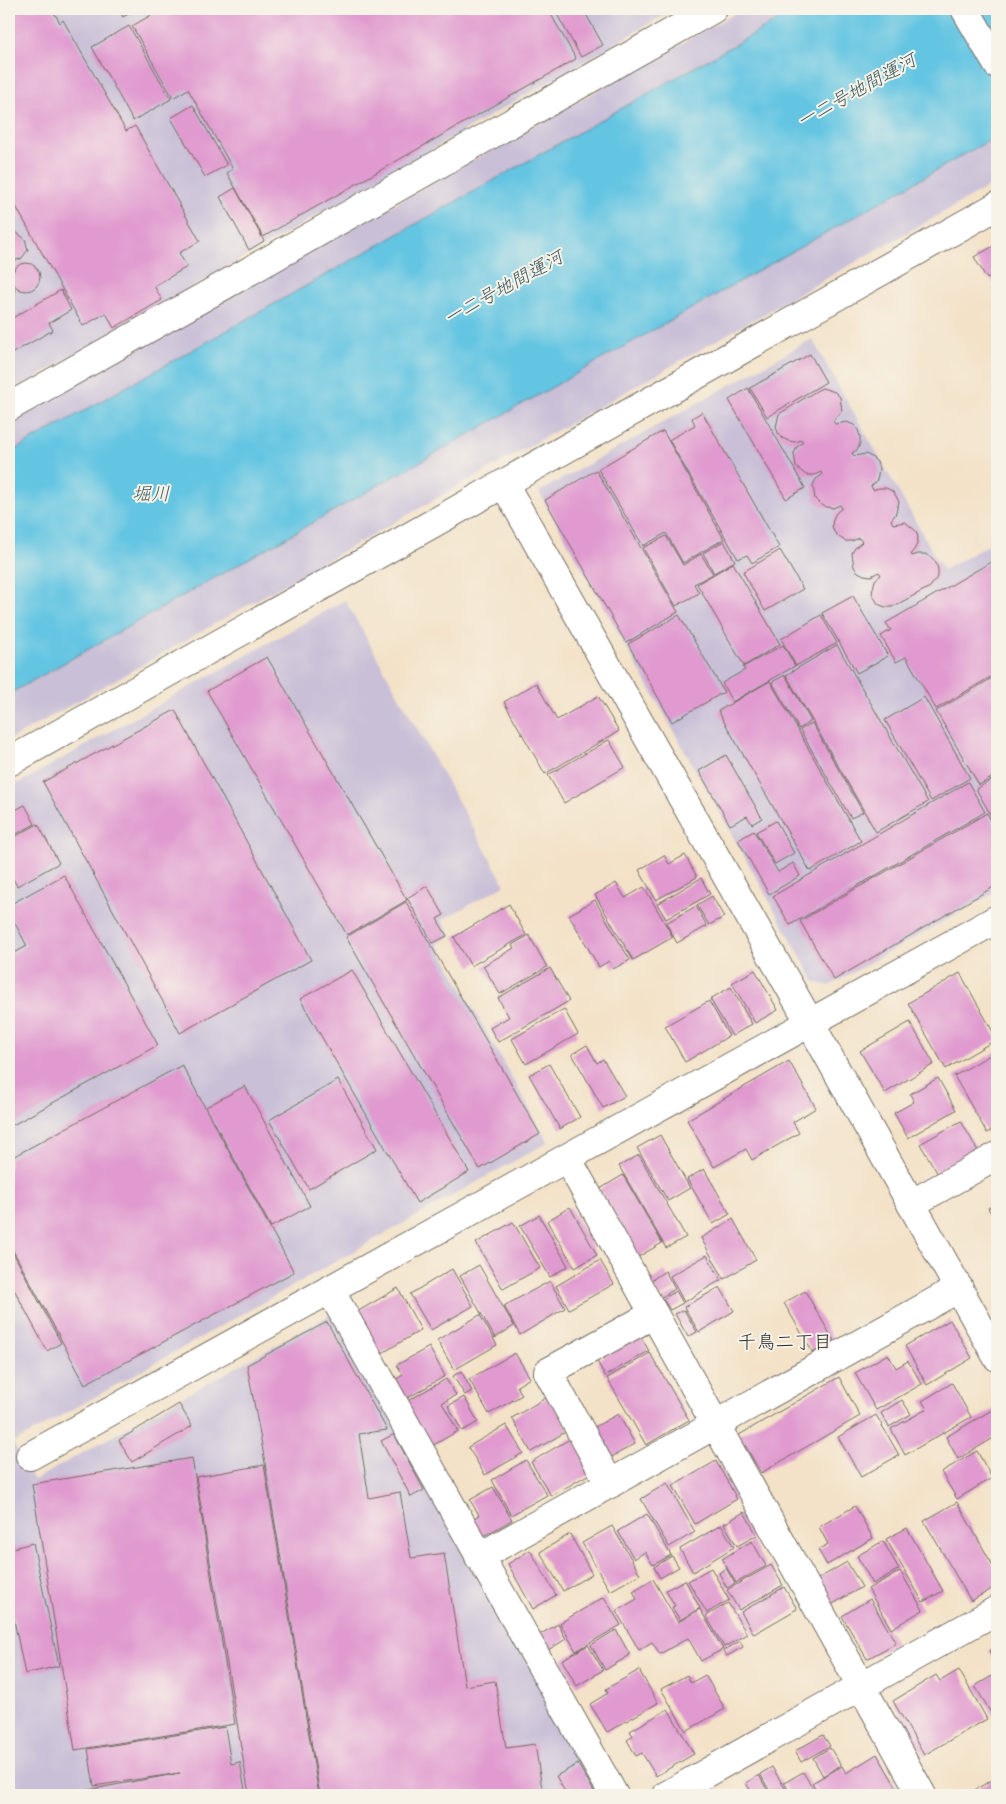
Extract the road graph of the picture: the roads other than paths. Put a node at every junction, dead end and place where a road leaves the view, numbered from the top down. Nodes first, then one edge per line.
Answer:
1 (712, 9) edge
2 (965, 9) edge
3 (997, 64) edge
4 (997, 206) edge
5 (9, 407) edge
6 (504, 484) junction
7 (9, 762) edge
8 (997, 919) edge
9 (810, 1023) junction
10 (997, 1156) edge
11 (567, 1158) junction
12 (911, 1204) junction
13 (958, 1288) junction
14 (330, 1290) junction
15 (654, 1314) junction
16 (997, 1357) edge
17 (716, 1425) junction
18 (30, 1456) dead end
19 (610, 1484) junction
20 (479, 1557) junction
21 (997, 1610) edge
22 (861, 1686) junction
23 (614, 1795) edge
24 (667, 1795) edge
25 (922, 1795) edge

1 - 5 street
2 - 3 street
4 - 6 street
6 - 7 street
6 - 9 street
8 - 9 street
9 - 11 street
9 - 12 street
10 - 12 street
11 - 14 street
11 - 15 street
12 - 13 street
13 - 16 street
13 - 17 street
14 - 18 street
14 - 20 street
15 - 17 street
15 - 19 street
17 - 19 street
17 - 22 street
19 - 20 street
20 - 23 street
21 - 22 street
22 - 24 street
22 - 25 street

